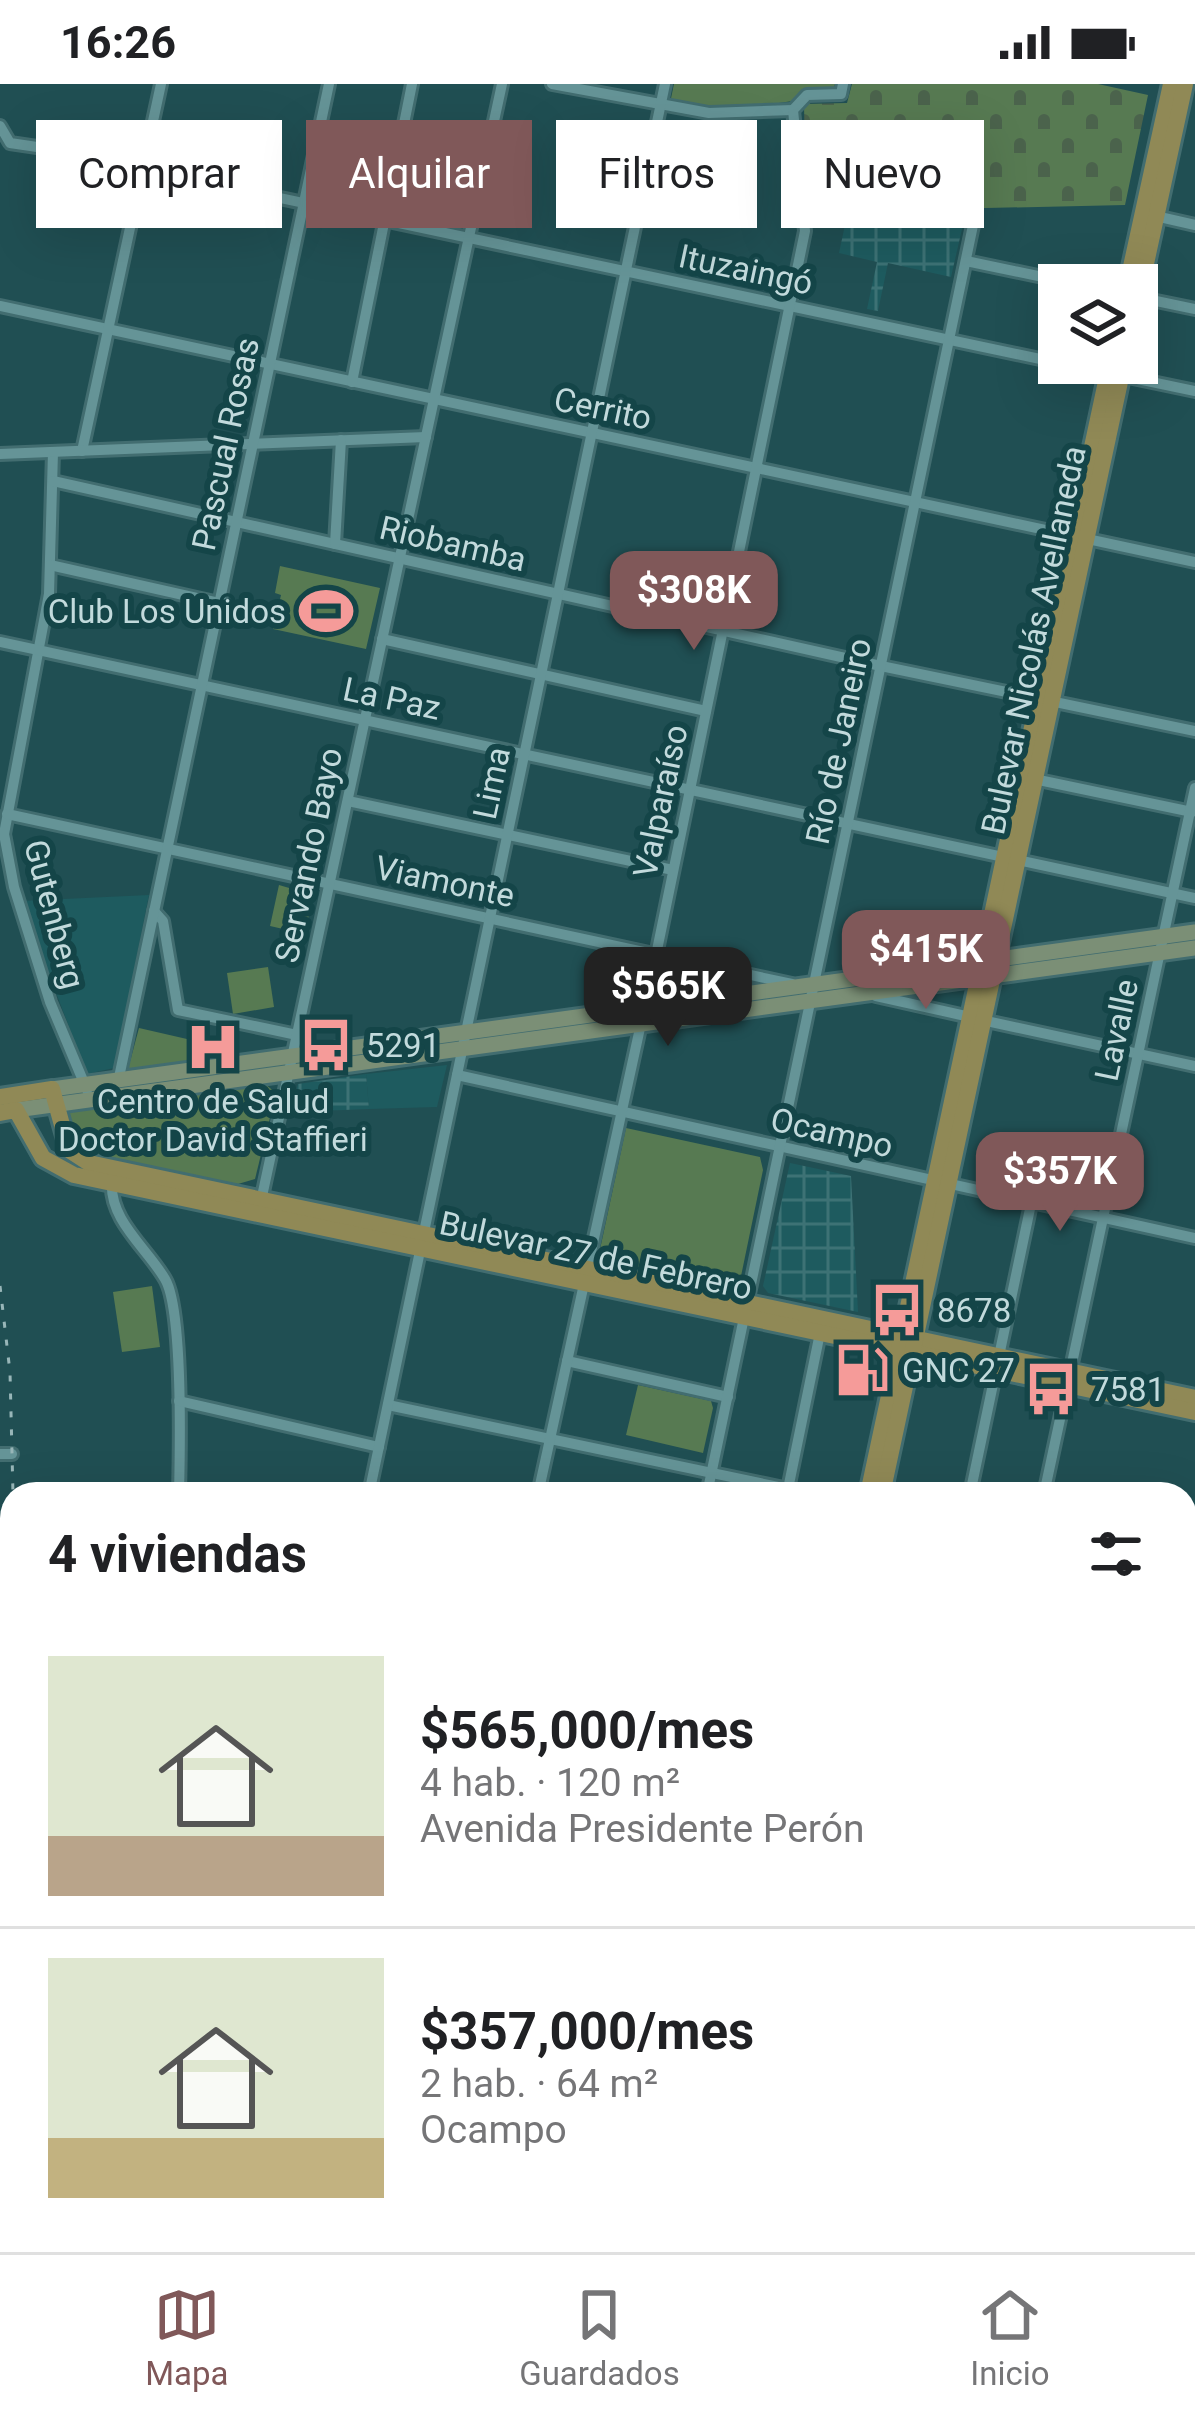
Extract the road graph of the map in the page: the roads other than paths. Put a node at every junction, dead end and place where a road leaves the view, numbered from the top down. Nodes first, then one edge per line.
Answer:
1 (161, 84) edge
2 (329, 84) edge
3 (412, 84) edge
4 (502, 84) edge
5 (552, 84) edge
6 (664, 84) edge
7 (843, 84) edge
8 (1171, 84) edge
9 (1185, 84) edge
10 (607, 90) edge
11 (660, 106) junction
12 (793, 110) junction
13 (153, 120) edge
14 (405, 120) edge
15 (2, 130) edge
16 (36, 147) edge
17 (282, 198) edge
18 (304, 203) junction
19 (1149, 215) junction
20 (1195, 225) edge
21 (130, 228) edge
22 (383, 228) edge
23 (422, 228) edge
24 (972, 228) edge
25 (469, 238) junction
26 (965, 261) junction
27 (1141, 264) edge
28 (626, 271) junction
29 (1038, 276) edge
30 (1158, 301) edge
31 (0, 306) edge
32 (790, 306) junction
33 (1195, 309) edge
34 (108, 329) junction
35 (949, 340) junction
36 (1038, 358) edge
37 (270, 364) junction
38 (1158, 381) edge
39 (352, 382) junction
40 (1113, 384) edge
41 (1195, 391) edge
42 (434, 399) junction
43 (592, 433) junction
44 (426, 437) junction
45 (340, 440) junction
46 (253, 441) junction
47 (82, 451) junction
48 (53, 452) junction
49 (0, 454) edge
50 (756, 468) junction
51 (52, 481) junction
52 (916, 502) junction
53 (236, 522) junction
54 (1078, 538) junction
55 (335, 544) junction
56 (400, 558) junction
57 (1195, 562) edge
58 (50, 565) junction
59 (558, 594) junction
60 (219, 603) junction
61 (723, 631) junction
62 (382, 639) junction
63 (0, 642) edge
64 (38, 650) junction
65 (881, 666) junction
66 (541, 674) junction
67 (202, 685) junction
68 (1044, 699) junction
69 (706, 711) junction
70 (365, 719) junction
71 (1195, 731) edge
72 (525, 753) junction
73 (1034, 779) junction
74 (1195, 788) edge
75 (690, 789) junction
76 (348, 801) junction
77 (1192, 813) edge
78 (7, 814) junction
79 (849, 823) junction
80 (507, 835) junction
81 (167, 848) junction
82 (1011, 858) junction
83 (673, 870) junction
84 (329, 884) junction
85 (1172, 893) junction
86 (1195, 898) edge
87 (154, 911) junction
88 (490, 919) junction
89 (1195, 932) edge
90 (1161, 945) junction
91 (1195, 949) edge
92 (656, 955) junction
93 (986, 969) junction
94 (809, 991) junction
95 (867, 994) junction
96 (641, 1010) junction
97 (976, 1018) junction
98 (637, 1028) junction
99 (297, 1035) junction
100 (464, 1042) junction
101 (1138, 1054) junction
102 (291, 1064) junction
103 (1195, 1066) edge
104 (457, 1076) junction
105 (117, 1088) junction
106 (88, 1092) junction
107 (0, 1097) edge
108 (54, 1097) junction
109 (8, 1112) edge
110 (620, 1112) junction
111 (781, 1148) junction
112 (112, 1183) junction
113 (941, 1185) junction
114 (1031, 1204) junction
115 (260, 1206) junction
116 (1102, 1219) junction
117 (1195, 1238) edge
118 (424, 1240) junction
119 (587, 1275) junction
120 (746, 1309) junction
121 (820, 1333) junction
122 (907, 1344) junction
123 (567, 1361) junction
124 (998, 1363) junction
125 (1069, 1378) junction
126 (728, 1397) junction
127 (1195, 1398) edge
128 (179, 1401) junction
129 (388, 1405) junction
130 (1195, 1412) edge
131 (550, 1437) junction
132 (379, 1447) junction
133 (712, 1473) junction
134 (179, 1482) edge
135 (372, 1482) edge
136 (541, 1482) edge
137 (710, 1482) edge
138 (755, 1482) edge
139 (789, 1482) edge
140 (871, 1482) edge
141 (884, 1482) edge
142 (973, 1482) edge
143 (1047, 1482) edge

1 - 13 street
2 - 18 street, Pascual Rosas
3 - 14 street
4 - 25 street, Servando Bayo
5 - 10 street
6 - 11 street, Lima
7 - 12 street
8 - 19 main road
9 - 19 main road
10 - 11 street
11 - 12 street
11 - 28 street, Lima
12 - 32 street, Valparaíso
15 - 16 street, Ituzaingó
17 - 18 street, Ituzaingó
18 - 37 street, Pascual Rosas
19 - 20 street
19 - 27 main road
21 - 34 street
22 - 39 street
23 - 25 street, Ituzaingó
24 - 26 street, Río de Janeiro
25 - 28 street, Ituzaingó
25 - 42 street, Servando Bayo
26 - 29 street
26 - 35 street, Río de Janeiro
28 - 32 street, Ituzaingó
28 - 43 street, Lima
30 - 33 street
31 - 34 street, Cerrito
32 - 35 street, Ituzaingó
32 - 50 street, Valparaíso
34 - 37 street, Cerrito
34 - 47 street
35 - 36 street, Ituzaingó
35 - 52 street, Río de Janeiro
37 - 39 street, Cerrito
37 - 46 street, Pascual Rosas
38 - 41 street, Ituzaingó
39 - 42 street, Cerrito
40 - 54 main road, Bulevar Nicolás Avellaneda
42 - 43 street, Cerrito
42 - 44 street, Servando Bayo
43 - 50 street, Cerrito
43 - 59 street, Lima
44 - 45 street
44 - 56 street, Servando Bayo
45 - 46 street
45 - 55 street
46 - 47 street
46 - 53 street, Pascual Rosas
47 - 48 street
48 - 49 street
48 - 51 street, Gutenberg
50 - 52 street, Cerrito
50 - 61 street, Valparaíso
51 - 53 street, Riobamba
51 - 58 street, Gutenberg
52 - 54 street, Cerrito
52 - 65 street, Río de Janeiro
53 - 55 street, Riobamba
53 - 60 street, Pascual Rosas
54 - 57 street, Cerrito
54 - 68 main road, Bulevar Nicolás Avellaneda
55 - 56 street, Riobamba
56 - 59 street, Riobamba
56 - 62 street, Servando Bayo
58 - 60 street
58 - 64 street, Gutenberg
59 - 61 street, Riobamba
59 - 66 street, Lima
60 - 67 street, Pascual Rosas
61 - 65 street, Riobamba
61 - 69 street, Valparaíso
62 - 66 street
62 - 70 street, Servando Bayo
63 - 64 street, La Paz
64 - 67 street, La Paz
64 - 78 street, Gutenberg
65 - 68 street, Riobamba
65 - 79 street, Río de Janeiro
66 - 69 street
66 - 72 street, Lima
67 - 70 street, La Paz
67 - 81 street, Pascual Rosas
68 - 71 street, Riobamba
68 - 73 main road, Bulevar Nicolás Avellaneda
68 - 82 main road, Bulevar Nicolás Avellaneda
69 - 75 street, Valparaíso
70 - 72 street, La Paz
70 - 76 street, Servando Bayo
72 - 75 street, La Paz
72 - 80 street, Lima
73 - 77 street
73 - 82 main road, Bulevar Nicolás Avellaneda
74 - 77 street, Lavalle
75 - 79 street, La Paz
75 - 83 street, Valparaíso
76 - 80 street
76 - 84 street, Servando Bayo
77 - 85 street, Lavalle
78 - 81 street, Viamonte
78 - 106 street, Gutenberg
79 - 82 street, La Paz
79 - 94 street, Río de Janeiro
80 - 83 street
80 - 88 street, Lima
81 - 84 street, Viamonte
81 - 87 street, Pascual Rosas
82 - 85 street, La Paz
82 - 93 main road, Bulevar Nicolás Avellaneda
83 - 92 street, Valparaíso
84 - 88 street, Viamonte
84 - 99 street, Servando Bayo
85 - 86 street, La Paz
85 - 90 street, Lavalle
87 - 99 street
87 - 105 street, Pascual Rosas
88 - 92 street, Viamonte
88 - 100 street, Lima
89 - 90 main road
90 - 91 main road
90 - 93 main road
90 - 101 street, Lavalle
92 - 94 street, Viamonte
92 - 96 street, Valparaíso
93 - 94 main road
93 - 95 main road
93 - 97 main road, Bulevar Nicolás Avellaneda
94 - 95 main road
94 - 96 main road
94 - 98 main road
94 - 111 street, Río de Janeiro
95 - 97 street
96 - 98 street, Valparaíso
96 - 100 main road
97 - 101 street
97 - 113 main road, Bulevar Nicolás Avellaneda
98 - 100 main road
98 - 110 street, Valparaíso
99 - 102 street, Servando Bayo
100 - 102 main road
100 - 104 street, Lima
101 - 103 street
101 - 116 street, Lavalle
102 - 105 main road
102 - 115 street, Servando Bayo
104 - 110 street, Ocampo
104 - 118 street, Lima
105 - 106 main road
106 - 108 main road
107 - 108 main road
108 - 109 main road
108 - 115 main road, Bulevar 27 de Febrero
109 - 112 main road, Bulevar 27 de Febrero
110 - 111 street, Ocampo
110 - 119 street, Valparaíso
111 - 113 street, Ocampo
111 - 120 street, Río de Janeiro
112 - 115 main road, Bulevar 27 de Febrero
112 - 128 street
113 - 114 street, Ocampo
113 - 122 main road, Bulevar Nicolás Avellaneda
114 - 116 street, Ocampo
114 - 124 street
115 - 118 main road, Bulevar 27 de Febrero
116 - 117 street, Ocampo
116 - 125 street, Lavalle
118 - 119 main road, Bulevar 27 de Febrero
118 - 129 street, Lima
119 - 120 main road, Bulevar 27 de Febrero
119 - 123 street, Valparaíso
120 - 121 main road, Bulevar 27 de Febrero
120 - 122 main road, Bulevar 27 de Febrero
120 - 126 street, Río de Janeiro
121 - 122 main road, Bulevar 27 de Febrero
121 - 139 street
122 - 124 main road, Bulevar 27 de Febrero
122 - 140 main road, Bulevar Nicolás Avellaneda
122 - 141 main road, Bulevar Nicolás Avellaneda
123 - 126 street
123 - 131 street, Valparaíso
124 - 125 main road, Bulevar 27 de Febrero
124 - 142 street
125 - 127 main road, Bulevar 27 de Febrero
125 - 130 main road, Bulevar 27 de Febrero
125 - 143 street, Lavalle
126 - 133 street, Río de Janeiro
128 - 132 street
128 - 134 street
129 - 131 street
129 - 132 street, Lima
131 - 133 street
131 - 136 street, Valparaíso
132 - 135 street, Lima
133 - 137 street, Río de Janeiro
133 - 138 street

